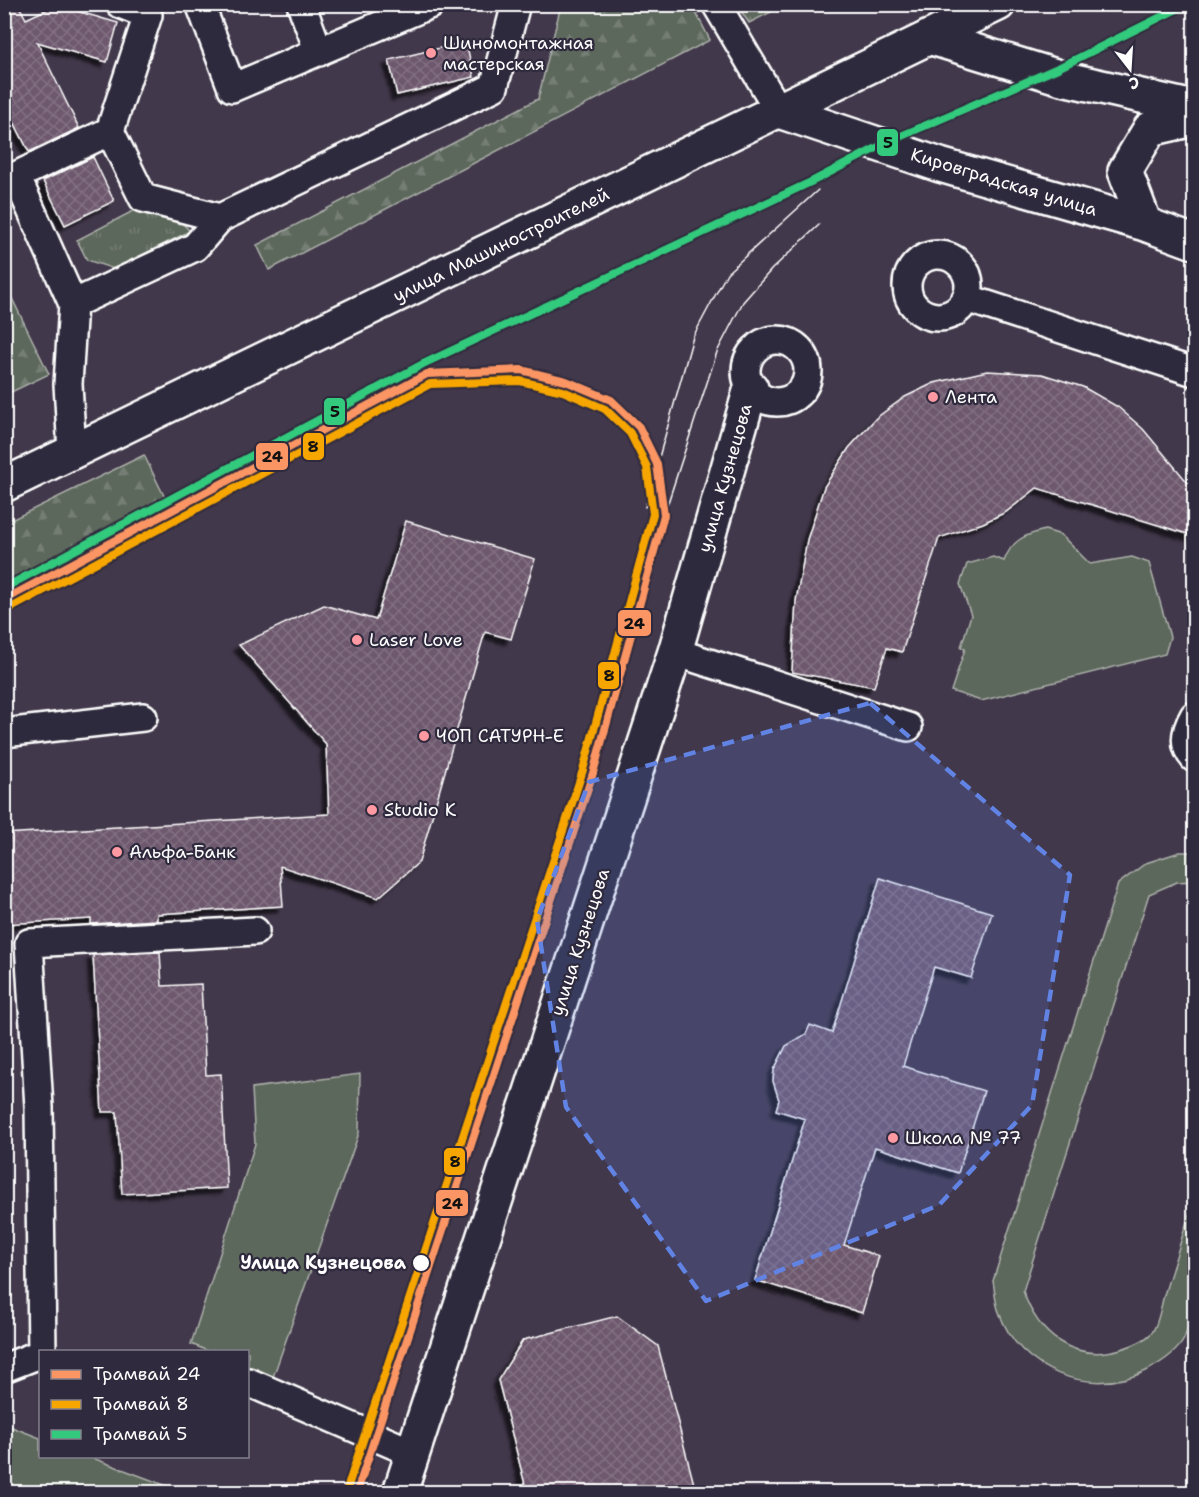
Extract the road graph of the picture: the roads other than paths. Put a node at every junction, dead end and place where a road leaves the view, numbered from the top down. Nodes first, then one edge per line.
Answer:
1 (120, 4) edge
2 (200, 4) edge
3 (301, 4) edge
4 (516, 4) edge
5 (716, 4) edge
6 (998, 4) edge
7 (416, 7) edge
8 (929, 37) junction
9 (319, 52) junction
10 (1194, 108) edge
11 (779, 111) junction
12 (1194, 119) edge
13 (110, 131) junction
14 (10, 173) edge
15 (220, 218) junction
16 (1145, 224) junction
17 (1194, 242) edge
18 (966, 298) dead end
19 (73, 304) junction
20 (1194, 372) edge
21 (751, 388) dead end
22 (72, 452) junction
23 (4, 485) edge
24 (675, 652) junction
25 (1194, 716) edge
26 (143, 717) dead end
27 (908, 727) dead end
28 (4, 733) edge
29 (1194, 758) edge
30 (255, 931) dead end
31 (41, 1350) edge
32 (39, 1354) edge
33 (4, 1368) edge
34 (249, 1382) edge
35 (413, 1454) junction
36 (400, 1492) edge

1 - 13 lane
2 - 9 lane
3 - 9 lane
4 - 15 lane
5 - 11 lane
6 - 8 main road, улица Машиностроителей
7 - 9 lane
8 - 10 main road
8 - 11 main road, улица Машиностроителей
11 - 16 main road, Кировградская улица
11 - 22 main road, улица Машиностроителей
12 - 16 main road
13 - 14 lane
13 - 15 lane
14 - 19 lane
15 - 19 lane
16 - 17 main road, Кировградская улица
18 - 20 lane
19 - 22 lane
21 - 24 main road, улица Кузнецова
22 - 23 main road, улица Машиностроителей
24 - 27 lane
24 - 35 main road, улица Кузнецова
25 - 29 lane
26 - 28 lane
30 - 31 lane
32 - 33 lane
34 - 35 lane
35 - 36 main road, улица Кузнецова

